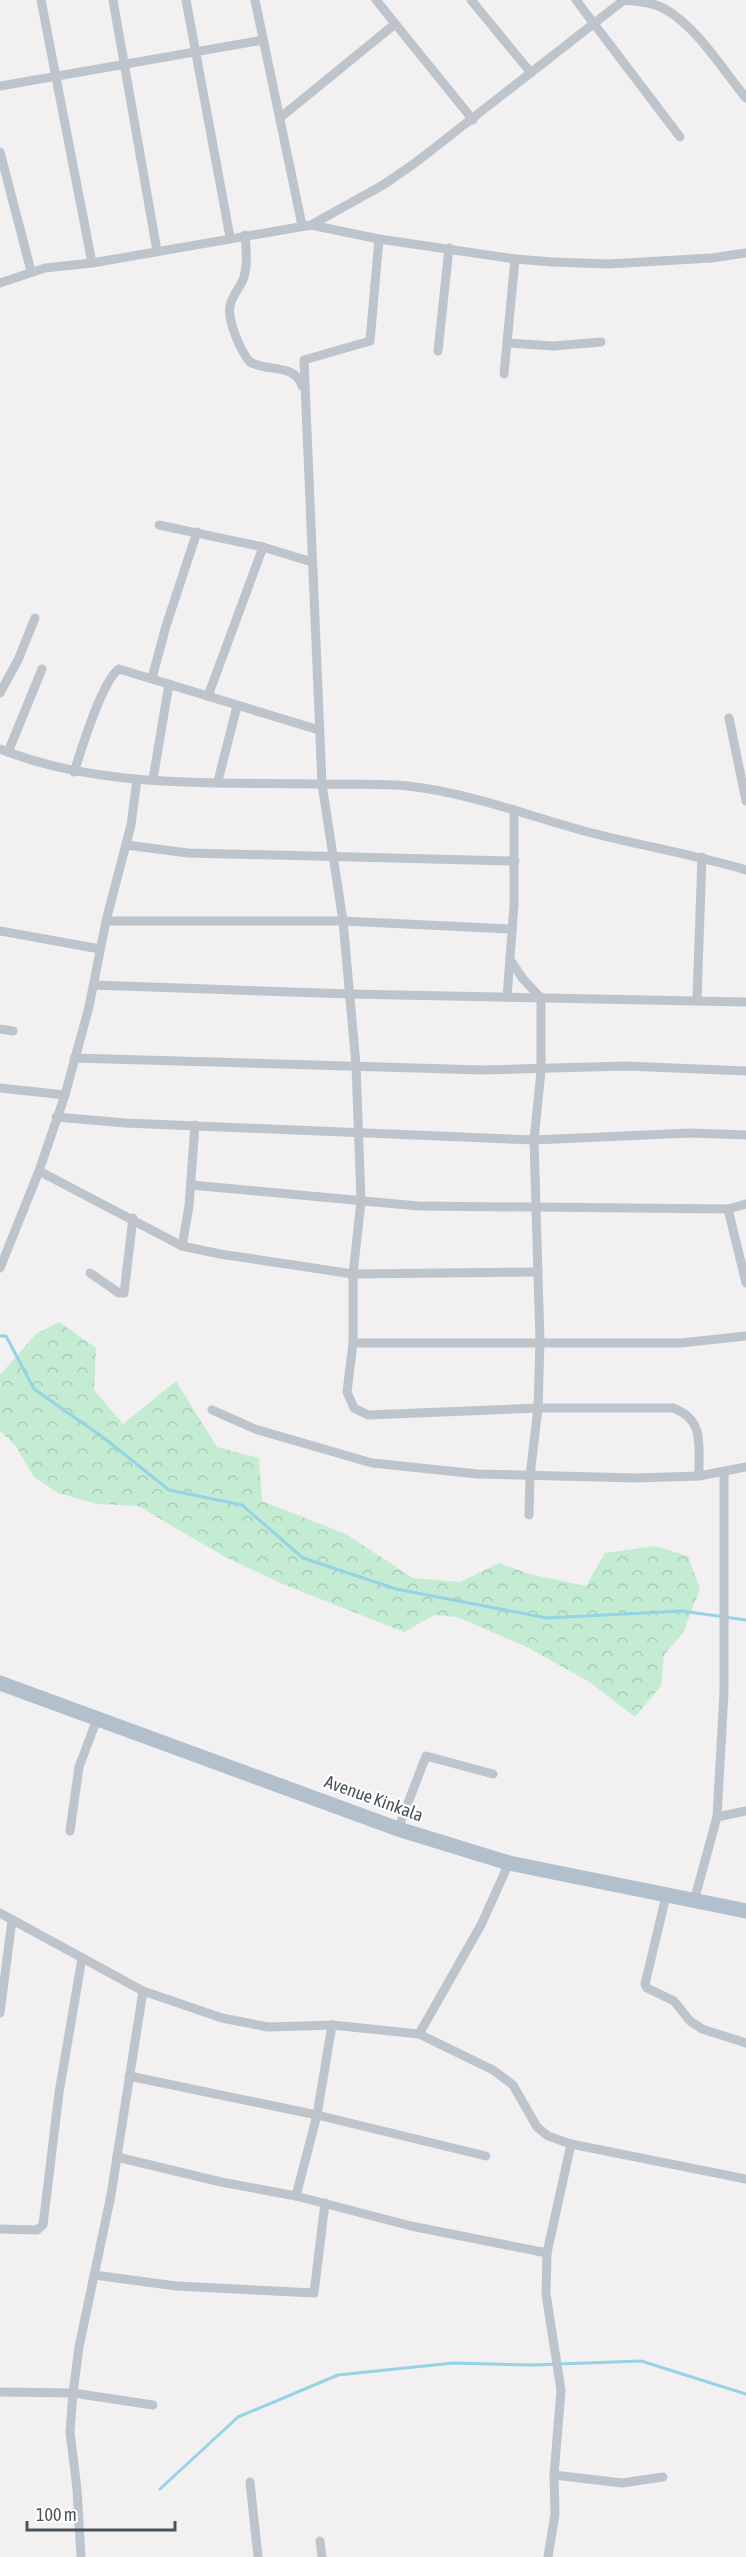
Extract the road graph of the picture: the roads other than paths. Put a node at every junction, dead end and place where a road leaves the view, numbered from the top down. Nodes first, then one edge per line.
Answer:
1 (41, 0) edge
2 (113, 0) edge
3 (186, 0) edge
4 (255, 0) edge
5 (376, 0) edge
6 (471, 0) edge
7 (576, 0) edge
8 (624, 0) edge
9 (395, 24) junction
10 (594, 24) junction
11 (263, 40) junction
12 (195, 51) junction
13 (122, 65) junction
14 (531, 73) junction
15 (54, 77) junction
16 (0, 86) edge
17 (746, 98) edge
18 (281, 117) junction
19 (473, 120) junction
20 (680, 137) dead end
21 (0, 152) edge
22 (307, 225) junction
23 (245, 235) junction
24 (230, 237) junction
25 (379, 239) junction
26 (449, 248) junction
27 (157, 251) junction
28 (746, 253) edge
29 (515, 259) junction
30 (92, 263) junction
31 (31, 271) junction
32 (0, 283) edge
33 (601, 342) dead end
34 (507, 343) junction
35 (438, 351) dead end
36 (504, 374) dead end
37 (305, 398) junction
38 (159, 525) dead end
39 (197, 532) junction
40 (263, 548) junction
41 (312, 562) junction
42 (35, 618) dead end
43 (42, 669) dead end
44 (152, 678) junction
45 (169, 684) junction
46 (0, 693) edge
47 (208, 696) junction
48 (237, 706) junction
49 (729, 718) dead end
50 (319, 730) junction
51 (4, 751) edge
52 (74, 772) junction
53 (137, 779) junction
54 (153, 779) junction
55 (218, 781) junction
56 (322, 784) junction
57 (746, 801) edge
58 (514, 810) junction
59 (126, 845) junction
60 (702, 857) junction
61 (335, 858) junction
62 (515, 861) junction
63 (746, 870) edge
64 (106, 921) junction
65 (344, 921) junction
66 (512, 929) junction
67 (0, 931) edge
68 (100, 949) junction
69 (511, 961) junction
70 (94, 986) junction
71 (349, 994) junction
72 (507, 997) junction
73 (541, 998) junction
74 (697, 999) junction
75 (746, 1002) edge
76 (0, 1029) edge
77 (13, 1031) dead end
78 (74, 1058) junction
79 (356, 1065) junction
80 (541, 1071) junction
81 (746, 1071) edge
82 (0, 1088) edge
83 (64, 1095) junction
84 (56, 1117) junction
85 (195, 1125) junction
86 (358, 1131) junction
87 (746, 1135) edge
88 (534, 1140) junction
89 (39, 1171) junction
90 (190, 1185) junction
91 (361, 1201) junction
92 (746, 1204) edge
93 (537, 1208) junction
94 (728, 1209) junction
95 (133, 1218) junction
96 (182, 1246) junction
97 (0, 1268) edge
98 (538, 1272) junction
99 (90, 1273) dead end
100 (353, 1274) junction
101 (746, 1283) edge
102 (746, 1336) edge
103 (540, 1342) junction
104 (353, 1343) junction
105 (538, 1408) junction
106 (212, 1410) dead end
107 (746, 1467) edge
108 (724, 1473) junction
109 (530, 1476) junction
110 (699, 1476) junction
111 (529, 1515) dead end
112 (0, 1683) edge
113 (97, 1719) junction
114 (493, 1773) dead end
115 (746, 1811) edge
116 (717, 1816) junction
117 (398, 1829) junction
118 (70, 1831) dead end
119 (509, 1863) junction
120 (666, 1896) junction
121 (694, 1901) junction
122 (746, 1911) edge
123 (0, 1913) edge
124 (12, 1920) junction
125 (82, 1959) junction
126 (142, 1991) junction
127 (0, 2013) edge
128 (332, 2025) junction
129 (419, 2034) junction
130 (746, 2043) edge
131 (129, 2076) junction
132 (317, 2115) junction
133 (571, 2144) junction
134 (486, 2156) dead end
135 (117, 2157) junction
136 (746, 2179) edge
137 (296, 2196) junction
138 (325, 2202) junction
139 (0, 2229) edge
140 (547, 2253) junction
141 (94, 2275) junction
142 (0, 2392) edge
143 (73, 2393) junction
144 (153, 2405) dead end
145 (555, 2475) junction
146 (663, 2477) dead end
147 (250, 2482) dead end
148 (320, 2541) dead end
149 (81, 2557) edge
150 (258, 2557) edge
151 (322, 2557) edge
152 (548, 2557) edge

1 - 15 street
2 - 13 street
3 - 12 street
4 - 11 street
5 - 9 street
6 - 14 street
7 - 10 street
8 - 10 street
8 - 17 street
9 - 18 street
9 - 19 street
10 - 14 street
10 - 20 street
11 - 12 street
11 - 18 street
12 - 13 street
12 - 24 street
13 - 15 street
13 - 27 street
14 - 19 street
15 - 16 street
15 - 30 street
18 - 22 street
19 - 22 street
21 - 31 street
22 - 23 street
22 - 25 street
23 - 24 street
23 - 37 street
24 - 27 street
25 - 26 street
25 - 37 street
26 - 29 street
26 - 35 street
27 - 30 street
28 - 29 street
29 - 34 street
30 - 31 street
31 - 32 street
33 - 34 street
34 - 36 street
37 - 41 street
38 - 39 street
39 - 40 street
39 - 44 street
40 - 41 street
40 - 47 street
41 - 50 street
42 - 46 street
43 - 51 street
44 - 45 street
44 - 52 street
45 - 47 street
45 - 54 street
47 - 48 street
48 - 50 street
48 - 55 street
49 - 57 street
50 - 56 street
51 - 52 street
52 - 53 street
53 - 54 street
53 - 59 street
54 - 55 street
55 - 56 street
56 - 58 street
56 - 61 street
58 - 60 street
58 - 62 street
59 - 61 street
59 - 64 street
60 - 63 street
60 - 74 street
61 - 62 street
61 - 65 street
62 - 66 street
64 - 65 street
64 - 68 street
65 - 66 street
65 - 71 street
66 - 69 street
67 - 68 street
68 - 70 street
69 - 72 street
69 - 73 street
70 - 71 street
70 - 78 street
71 - 72 street
71 - 79 street
72 - 73 street
73 - 74 street
73 - 80 street
74 - 75 street
76 - 77 street
78 - 79 street
78 - 83 street
79 - 80 street
79 - 86 street
80 - 81 street
80 - 88 street
82 - 83 street
83 - 84 street
84 - 85 street
84 - 89 street
85 - 86 street
85 - 90 street
86 - 88 street
86 - 91 street
87 - 88 street
88 - 93 street
89 - 95 street
89 - 97 street
90 - 91 street
90 - 96 street
91 - 93 street
91 - 100 street
92 - 94 street
93 - 94 street
93 - 98 street
94 - 101 street
95 - 96 street
95 - 99 street
96 - 100 street
98 - 100 street
98 - 103 street
100 - 104 street
102 - 103 street
103 - 104 street
103 - 105 street
104 - 105 street
105 - 109 street
105 - 110 street
106 - 109 street
107 - 108 street
108 - 110 street
108 - 116 street
109 - 110 street
109 - 111 street
112 - 113 main road, Avenue Kinkala
113 - 117 main road, Avenue Kinkala
113 - 118 street
114 - 117 street
115 - 116 street
116 - 121 street
117 - 119 main road, Avenue Kinkala
119 - 120 main road, Avenue Kinkala
119 - 129 street
120 - 121 main road, Avenue Kinkala
120 - 130 street
121 - 122 main road, Avenue Kinkala
123 - 124 street
124 - 125 street
124 - 127 street
125 - 126 street
125 - 139 street
126 - 128 street
126 - 131 street
128 - 129 street
128 - 132 street
129 - 133 street
131 - 132 street
131 - 135 street
132 - 134 street
132 - 137 street
133 - 136 street
133 - 140 street
135 - 137 street
135 - 141 street
137 - 138 street
138 - 140 street
138 - 141 street
140 - 145 street
141 - 143 street
142 - 143 street
143 - 144 street
143 - 149 street
145 - 146 street
145 - 152 street
147 - 150 street
148 - 151 street

